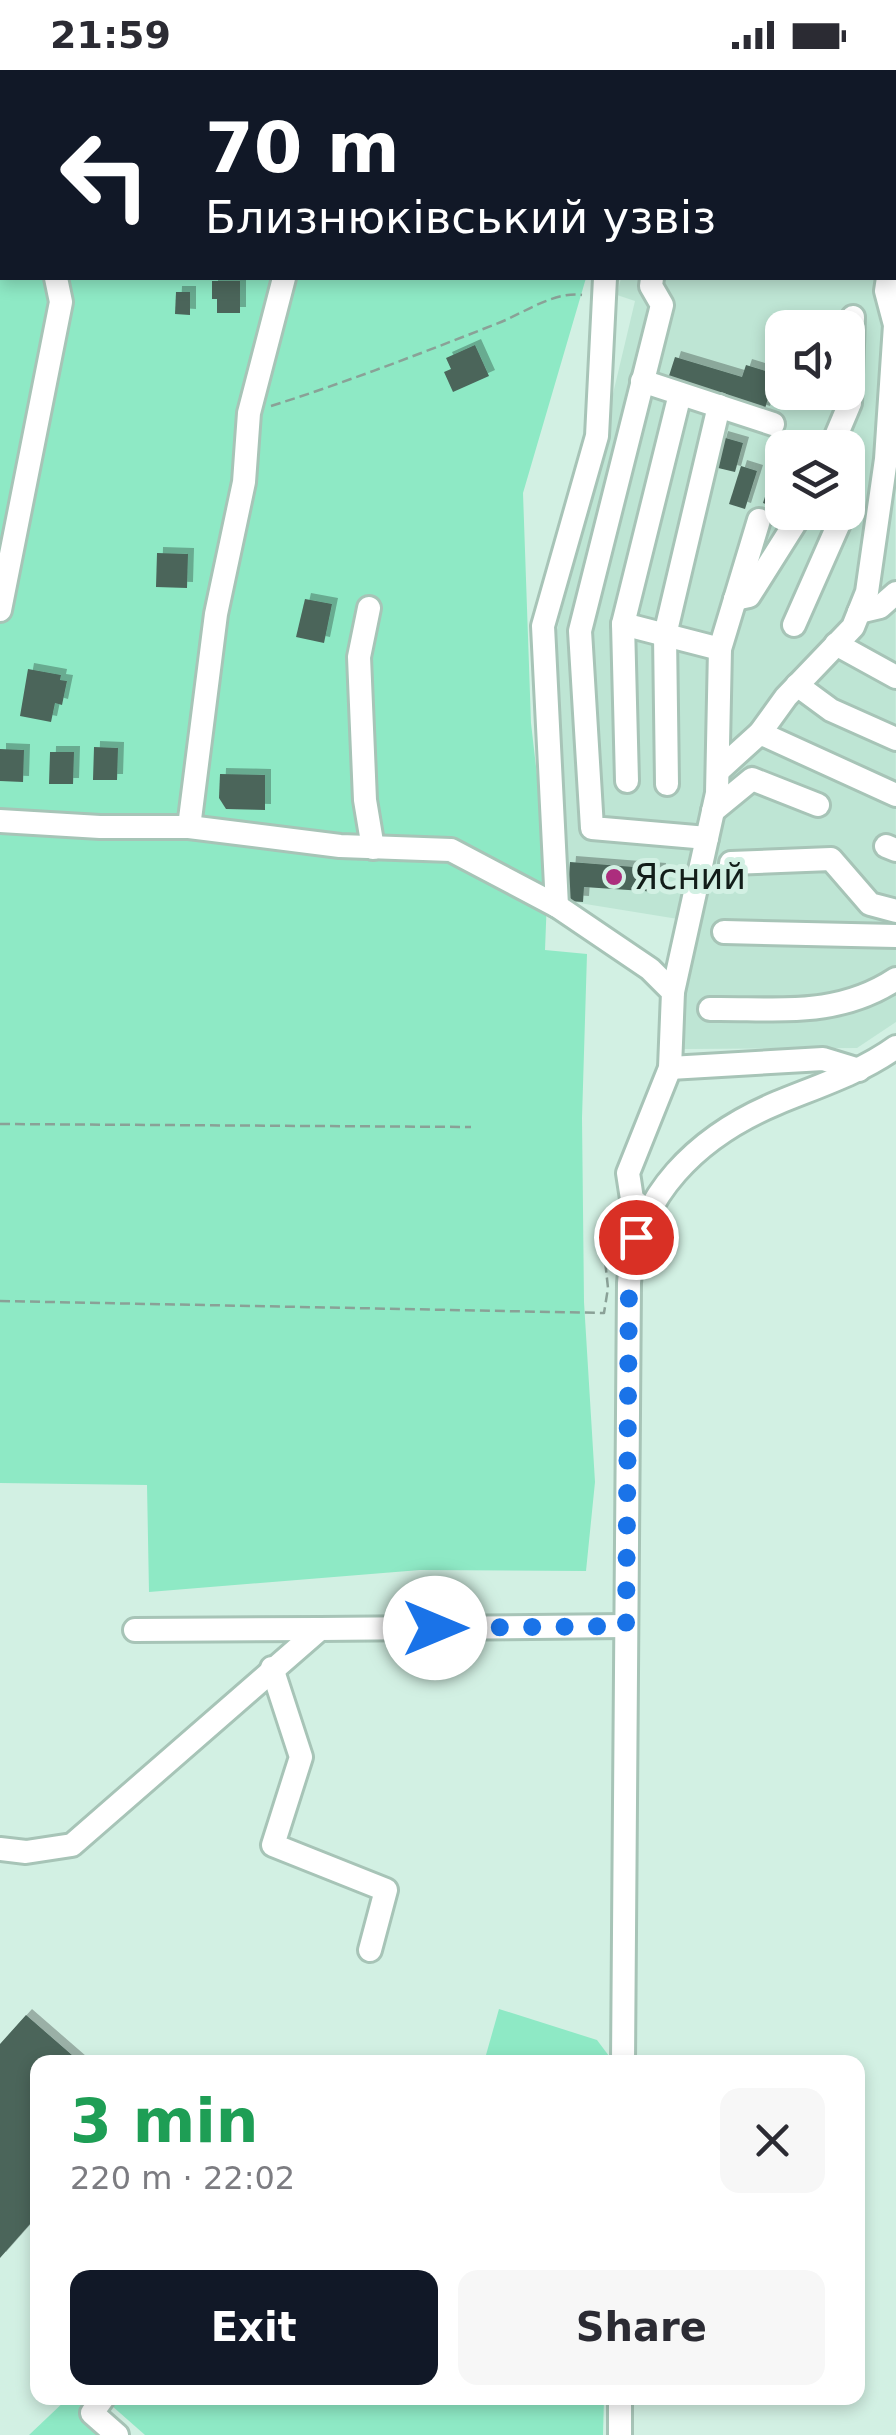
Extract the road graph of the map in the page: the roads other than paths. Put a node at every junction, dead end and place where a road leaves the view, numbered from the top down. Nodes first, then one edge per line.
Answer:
1 (56, 280) edge
2 (283, 280) edge
3 (652, 280) edge
4 (888, 280) edge
5 (604, 289) edge
6 (896, 316) edge
7 (895, 325) edge
8 (894, 380) edge
9 (642, 382) junction
10 (680, 394) junction
11 (719, 406) junction
12 (774, 424) dead end
13 (892, 436) edge
14 (885, 501) edge
15 (759, 520) dead end
16 (791, 530) edge
17 (838, 530) edge
18 (896, 594) edge
19 (735, 599) junction
20 (369, 608) dead end
21 (0, 610) edge
22 (859, 612) junction
23 (622, 624) junction
24 (794, 625) dead end
25 (665, 635) junction
26 (836, 644) junction
27 (720, 649) junction
28 (896, 677) edge
29 (797, 685) junction
30 (760, 733) junction
31 (896, 739) edge
32 (718, 771) junction
33 (628, 782) dead end
34 (667, 784) dead end
35 (896, 795) edge
36 (818, 806) dead end
37 (713, 810) junction
38 (0, 820) edge
39 (189, 827) junction
40 (707, 838) junction
41 (372, 848) junction
42 (731, 863) dead end
43 (558, 906) junction
44 (896, 911) edge
45 (724, 932) dead end
46 (896, 936) edge
47 (896, 979) edge
48 (673, 992) junction
49 (710, 1009) dead end
50 (896, 1046) edge
51 (670, 1068) junction
52 (858, 1070) junction
53 (647, 1212) junction
54 (626, 1626) junction
55 (320, 1629) junction
56 (135, 1630) dead end
57 (272, 1668) junction
58 (0, 1849) edge
59 (370, 1950) dead end
60 (623, 2055) edge
61 (98, 2405) edge
62 (620, 2405) edge
63 (117, 2435) edge
64 (620, 2435) edge

1 - 21 street
2 - 39 street
3 - 9 street
4 - 7 street
5 - 43 street
6 - 7 street
7 - 8 street
8 - 13 street
9 - 10 street
9 - 40 street
10 - 11 street
10 - 23 street
11 - 12 street
11 - 25 street
13 - 14 street
14 - 22 street
15 - 19 street
16 - 19 street
17 - 24 street
18 - 22 street
19 - 27 street
20 - 41 street
22 - 26 street
23 - 25 street
23 - 33 street
25 - 27 street
25 - 34 street
26 - 28 street
26 - 29 street
27 - 32 street
29 - 30 street
29 - 31 street
30 - 32 street
30 - 35 street
32 - 37 street
36 - 37 street
37 - 40 street
38 - 39 street
39 - 41 street
40 - 48 street
41 - 43 street
42 - 44 street
43 - 48 street
45 - 46 street
47 - 49 street
48 - 51 street
50 - 52 street
51 - 52 street
51 - 53 street
52 - 53 street
53 - 54 street
54 - 55 street
54 - 60 street
55 - 56 street
55 - 57 street
57 - 58 street
57 - 59 street
61 - 63 street
62 - 64 street

